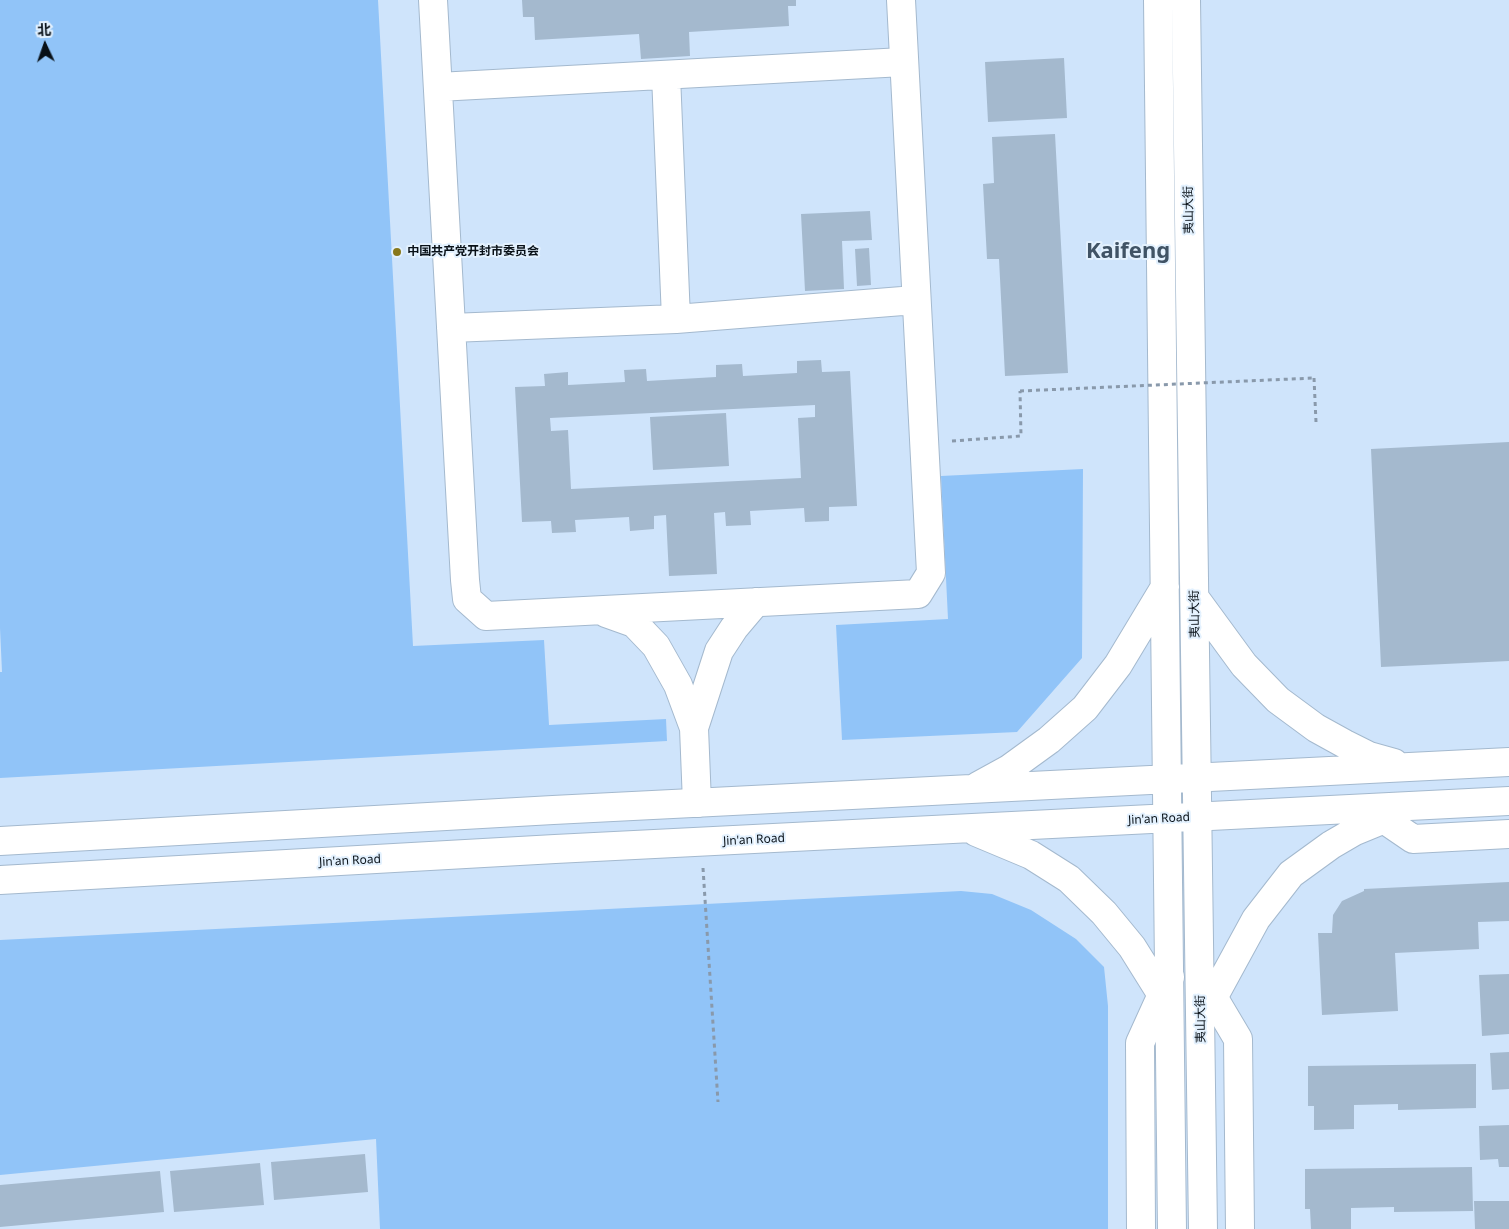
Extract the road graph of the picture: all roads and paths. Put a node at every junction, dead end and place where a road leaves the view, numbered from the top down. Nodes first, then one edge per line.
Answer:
1 (433, 0) edge
2 (900, 0) edge
3 (1158, 0) edge
4 (1186, 0) edge
5 (903, 62) junction
6 (666, 75) junction
7 (438, 87) junction
8 (915, 300) junction
9 (676, 319) junction
10 (451, 328) junction
11 (1316, 422) dead end
12 (924, 443) junction
13 (1166, 587) junction
14 (1195, 598) junction
15 (756, 602) junction
16 (600, 610) junction
17 (694, 728) junction
18 (1509, 762) edge
19 (1410, 767) junction
20 (1198, 778) junction
21 (1168, 779) junction
22 (971, 789) junction
23 (1509, 802) edge
24 (697, 803) junction
25 (1377, 814) junction
26 (1198, 817) junction
27 (1168, 819) junction
28 (968, 829) junction
29 (1509, 834) edge
30 (0, 841) edge
31 (702, 842) junction
32 (0, 880) edge
33 (1168, 995) junction
34 (1205, 998) junction
35 (718, 1102) dead end
36 (1141, 1229) edge
37 (1172, 1229) edge
38 (1203, 1229) edge
39 (1240, 1229) edge

1 - 7 main road
2 - 5 main road
3 - 13 main road
4 - 14 main road, 夷山大街
5 - 6 main road
5 - 8 main road
6 - 7 main road
6 - 9 main road
7 - 10 main road
8 - 9 main road
8 - 12 main road
9 - 10 main road
10 - 16 main road
11 - 12 path, bridge
12 - 15 main road
13 - 21 main road
13 - 22 main road
14 - 19 main road
14 - 20 main road, 夷山大街
15 - 16 main road
15 - 17 main road
16 - 17 main road
17 - 24 main road
18 - 19 main road
19 - 20 main road
20 - 21 main road
20 - 26 main road, 夷山大街
21 - 22 main road
21 - 27 main road
22 - 24 main road
23 - 25 main road, Jin'an Road
24 - 30 main road
25 - 26 main road, Jin'an Road
25 - 29 main road
25 - 34 main road
26 - 27 main road, Jin'an Road
26 - 34 main road, 夷山大街
27 - 28 main road, Jin'an Road
27 - 33 main road
28 - 31 main road, Jin'an Road
28 - 33 main road
31 - 32 main road, Jin'an Road
31 - 35 path
33 - 36 main road
33 - 37 main road
34 - 38 main road, 夷山大街
34 - 39 main road

